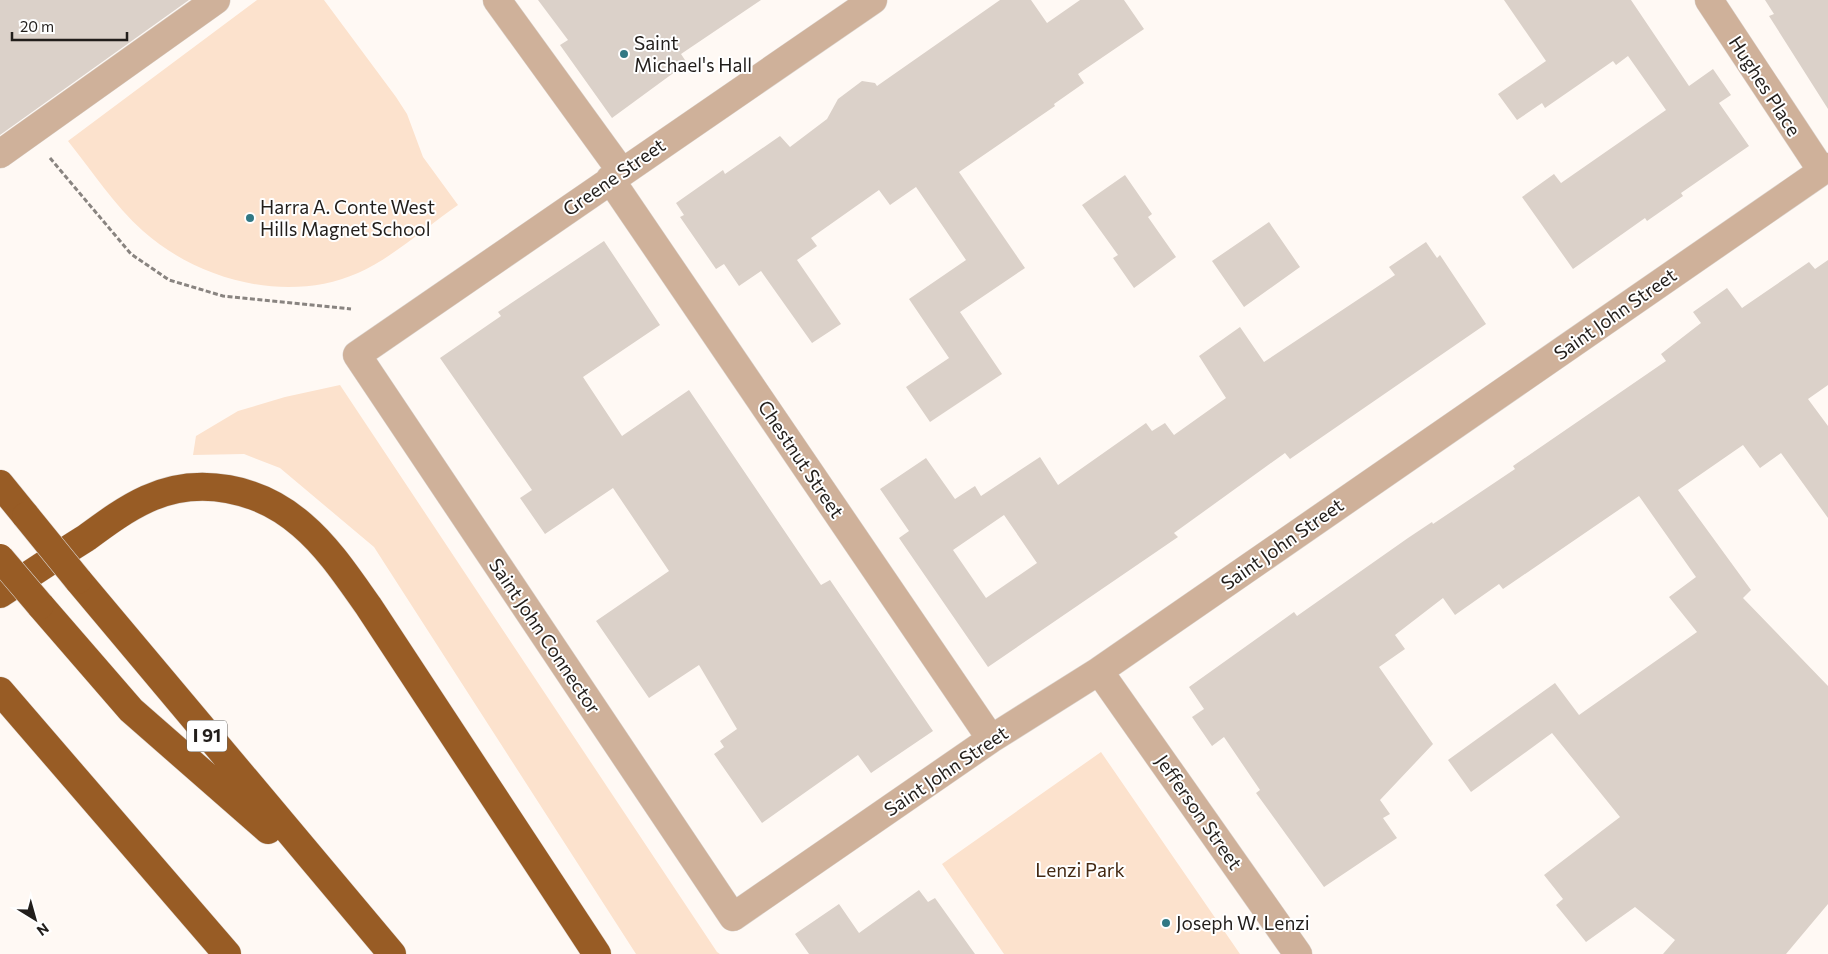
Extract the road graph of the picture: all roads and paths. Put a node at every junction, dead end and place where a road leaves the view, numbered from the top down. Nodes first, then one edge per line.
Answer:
1 (216, 0) edge
2 (497, 0) edge
3 (872, 0) edge
4 (1709, 0) edge
5 (31, 132) junction
6 (0, 154) edge
7 (1825, 169) edge
8 (616, 175) junction
9 (352, 309) dead end
10 (357, 355) joint
11 (0, 484) edge
12 (0, 558) edge
13 (0, 594) edge
14 (1099, 671) junction
15 (0, 691) edge
16 (991, 739) junction
17 (338, 890) junction
18 (733, 918) joint
19 (226, 954) edge
20 (392, 954) edge
21 (597, 954) edge
22 (1298, 954) edge

1 - 5 street
2 - 8 street, Chestnut Street
3 - 8 street, Greene Street
4 - 7 street, Hughes Place
5 - 6 street
5 - 9 path
7 - 14 street, Saint John Street
8 - 10 street, Greene Street
8 - 16 street, Chestnut Street
10 - 18 street, Saint John Connector
11 - 17 highway, I 91, bridge
12 - 17 highway, bridge
13 - 21 highway
14 - 16 street, Saint John Street
14 - 22 street, Jefferson Street
15 - 19 highway
16 - 18 street, Saint John Street
17 - 20 highway, I 91

